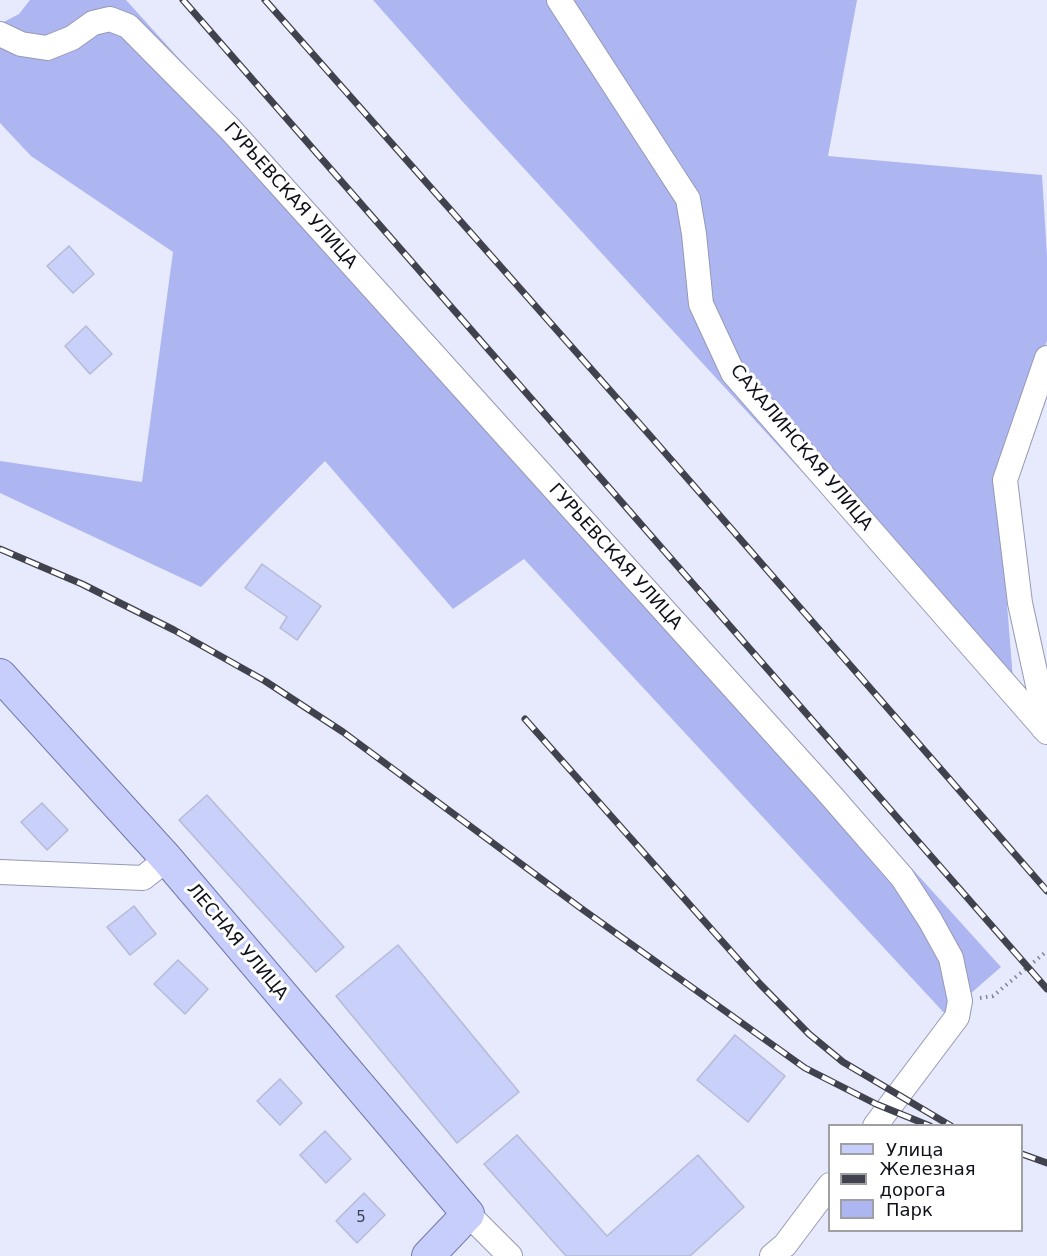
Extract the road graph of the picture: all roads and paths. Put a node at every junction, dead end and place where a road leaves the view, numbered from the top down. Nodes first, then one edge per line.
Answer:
1 (559, 0) edge
2 (0, 34) edge
3 (1047, 358) edge
4 (0, 675) edge
5 (1045, 730) edge
6 (167, 859) junction
7 (0, 872) edge
8 (1047, 951) edge
9 (960, 1001) junction
10 (876, 1124) edge
11 (828, 1188) edge
12 (468, 1214) junction
13 (778, 1250) edge
14 (428, 1256) edge
15 (510, 1256) edge

1 - 5 street, САХАЛИНСКАЯ УЛИЦА
2 - 9 street, ГУРЬЕВСКАЯ УЛИЦА
3 - 5 street
4 - 6 main road, ЛЕСНАЯ УЛИЦА
6 - 7 street
6 - 12 main road, ЛЕСНАЯ УЛИЦА
8 - 9 path
9 - 10 street
11 - 13 street
12 - 14 main road
12 - 15 street

